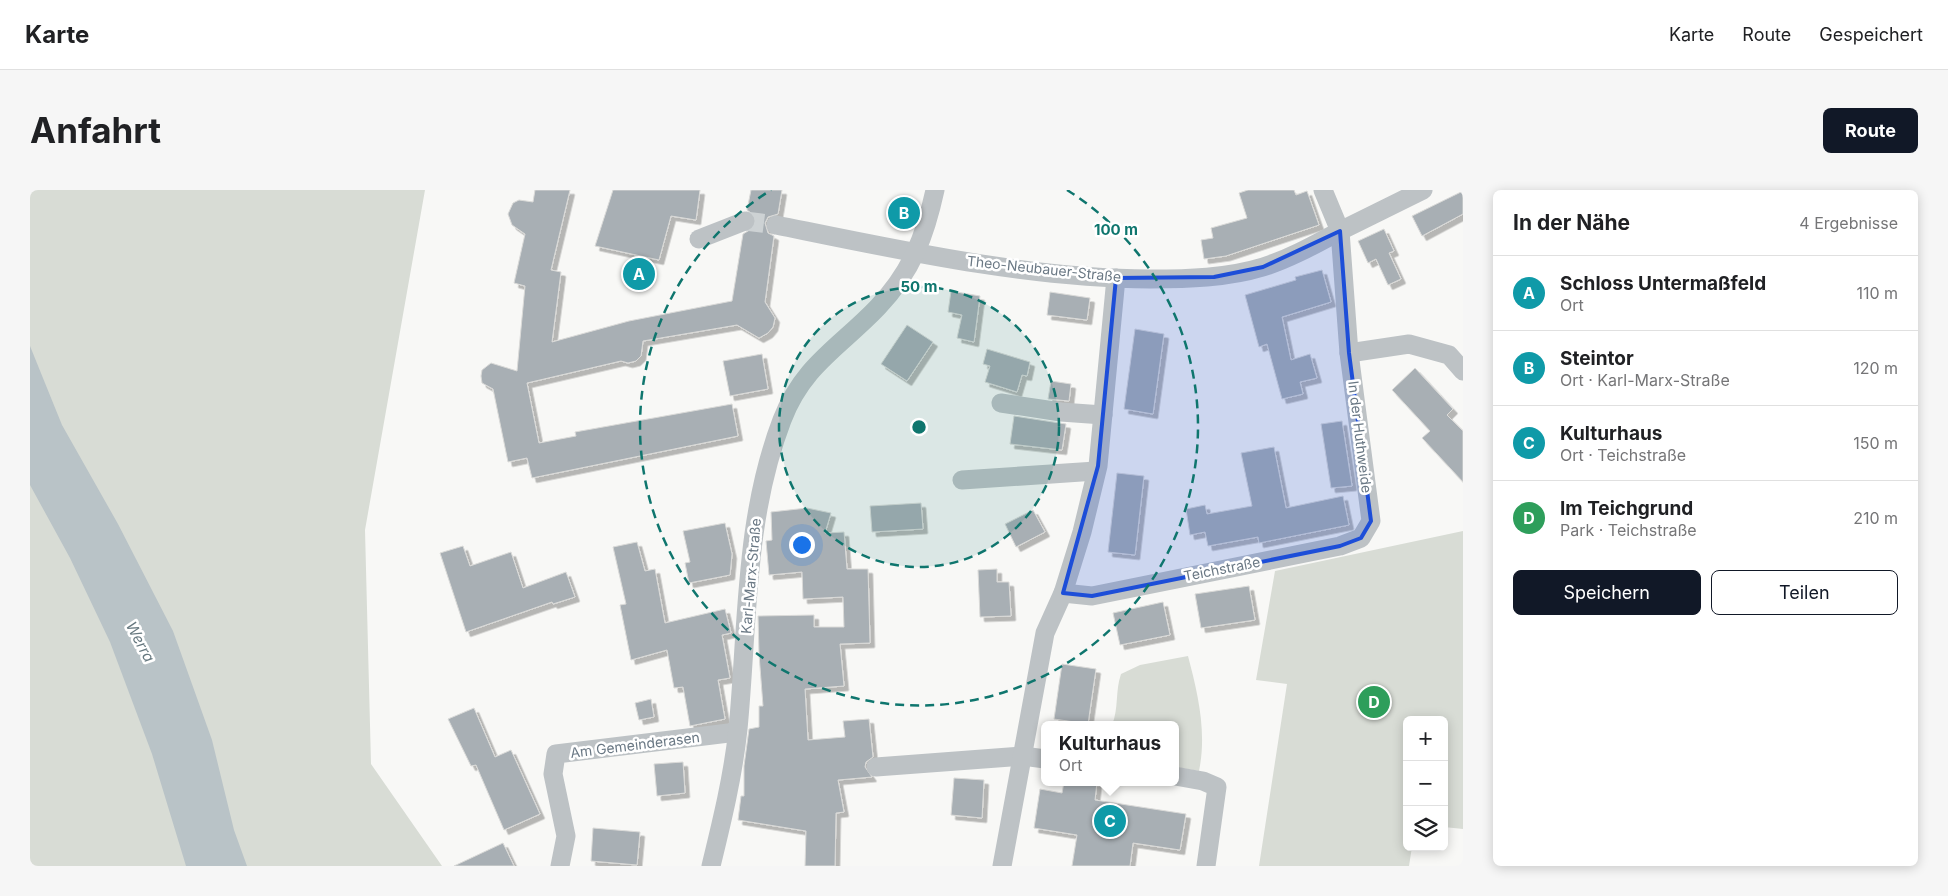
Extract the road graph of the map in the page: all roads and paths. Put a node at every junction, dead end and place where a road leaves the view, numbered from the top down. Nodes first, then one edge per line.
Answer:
1 (935, 190) edge
2 (1323, 190) edge
3 (1423, 190) edge
4 (745, 221) tunnel mouth
5 (776, 225) tunnel mouth
6 (1340, 231) junction
7 (700, 239) dead end
8 (917, 254) junction
9 (1116, 278) junction
10 (1349, 353) junction
11 (1463, 371) edge
12 (1001, 403) dead end
13 (1102, 415) junction
14 (1096, 471) junction
15 (962, 480) dead end
16 (1371, 522) joint
17 (1063, 594) junction
18 (737, 732) junction
19 (1022, 756) junction
20 (1041, 758) edge
21 (876, 767) dead end
22 (1179, 777) edge
23 (560, 866) edge
24 (710, 866) edge
25 (1002, 866) edge
26 (1206, 866) edge

1 - 8 street, Karl-Marx-Straße
2 - 6 street, In der Huthweide
3 - 6 street, Theo-Neubauer-Straße
4 - 7 street
5 - 8 street, Theo-Neubauer-Straße
6 - 9 street, Theo-Neubauer-Straße
6 - 10 street, In der Huthweide
8 - 9 street, Theo-Neubauer-Straße
8 - 18 street, Karl-Marx-Straße
9 - 13 street
10 - 11 street
10 - 16 street, In der Huthweide
12 - 13 street
13 - 14 street
14 - 15 street
14 - 17 street
16 - 17 street, Teichstraße
17 - 19 street
18 - 23 street, Am Gemeinderasen
18 - 24 street, Karl-Marx-Straße
19 - 20 street
19 - 21 street
19 - 25 street
22 - 26 street

